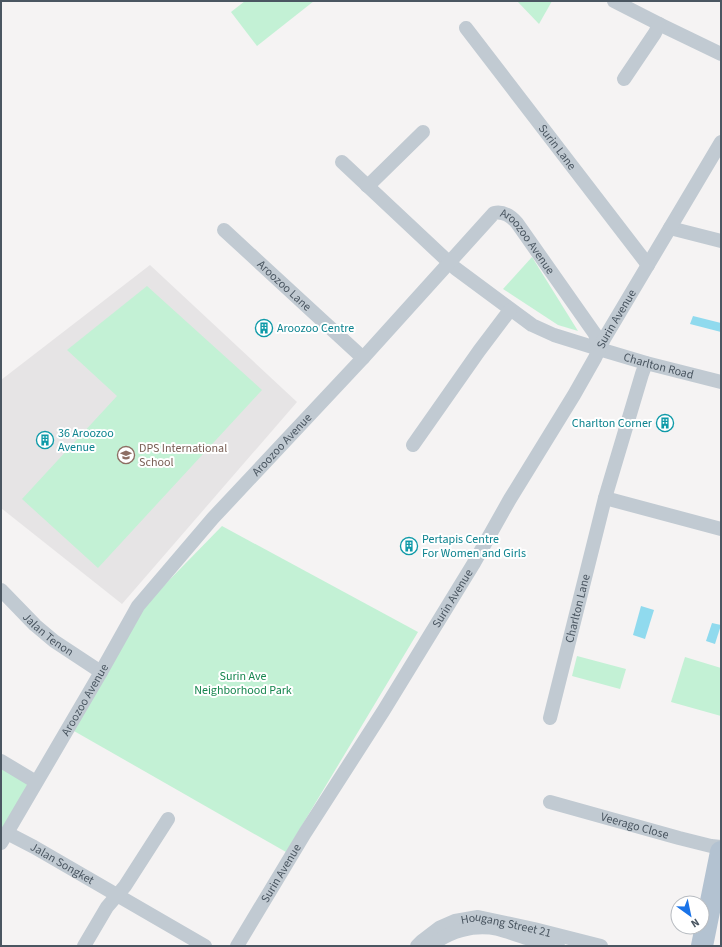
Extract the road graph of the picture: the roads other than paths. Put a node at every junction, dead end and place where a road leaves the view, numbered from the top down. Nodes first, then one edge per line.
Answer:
1 (614, 1) edge
2 (659, 24) junction
3 (466, 28) dead end
4 (721, 54) edge
5 (624, 79) dead end
6 (423, 132) dead end
7 (721, 142) edge
8 (342, 162) dead end
9 (367, 186) junction
10 (670, 228) junction
11 (224, 230) dead end
12 (721, 242) edge
13 (449, 263) junction
14 (648, 266) junction
15 (510, 310) junction
16 (599, 349) junction
17 (363, 358) junction
18 (646, 363) junction
19 (721, 382) edge
20 (413, 445) dead end
21 (605, 498) junction
22 (721, 530) edge
23 (1, 590) edge
24 (101, 672) junction
25 (550, 718) dead end
26 (1, 761) edge
27 (36, 782) junction
28 (550, 802) dead end
29 (168, 819) dead end
30 (4, 838) edge
31 (721, 847) edge
32 (721, 852) edge
33 (117, 896) junction
34 (84, 946) edge
35 (205, 946) edge
36 (237, 946) edge
37 (417, 946) edge
38 (431, 946) edge
39 (558, 946) edge
40 (601, 946) edge
41 (702, 946) edge

1 - 2 street
2 - 4 street
2 - 5 street
3 - 14 street, Surin Lane
6 - 9 street
7 - 10 street, Surin Avenue
8 - 9 street, Charlton Road
9 - 13 street, Charlton Road
10 - 12 street
10 - 14 street, Surin Avenue
11 - 17 street, Aroozoo Lane
13 - 15 street, Charlton Road
13 - 16 street, Aroozoo Avenue
13 - 17 street, Aroozoo Avenue
14 - 16 street, Surin Avenue
15 - 16 street, Charlton Road
15 - 20 street
16 - 18 street, Charlton Road
16 - 36 street, Surin Avenue
17 - 24 street, Aroozoo Avenue
18 - 19 street, Charlton Road
18 - 21 street, Charlton Lane
21 - 22 street
21 - 25 street, Charlton Lane
23 - 24 street, Jalan Tenon
24 - 27 street, Aroozoo Avenue
26 - 27 street
27 - 30 street, Aroozoo Avenue
28 - 31 street, Veerago Close
29 - 33 street
30 - 33 street, Jalan Songket
32 - 41 main road
33 - 34 street
33 - 35 street, Jalan Songket
37 - 40 street, Hougang Street 21
38 - 39 street, Hougang Street 21

